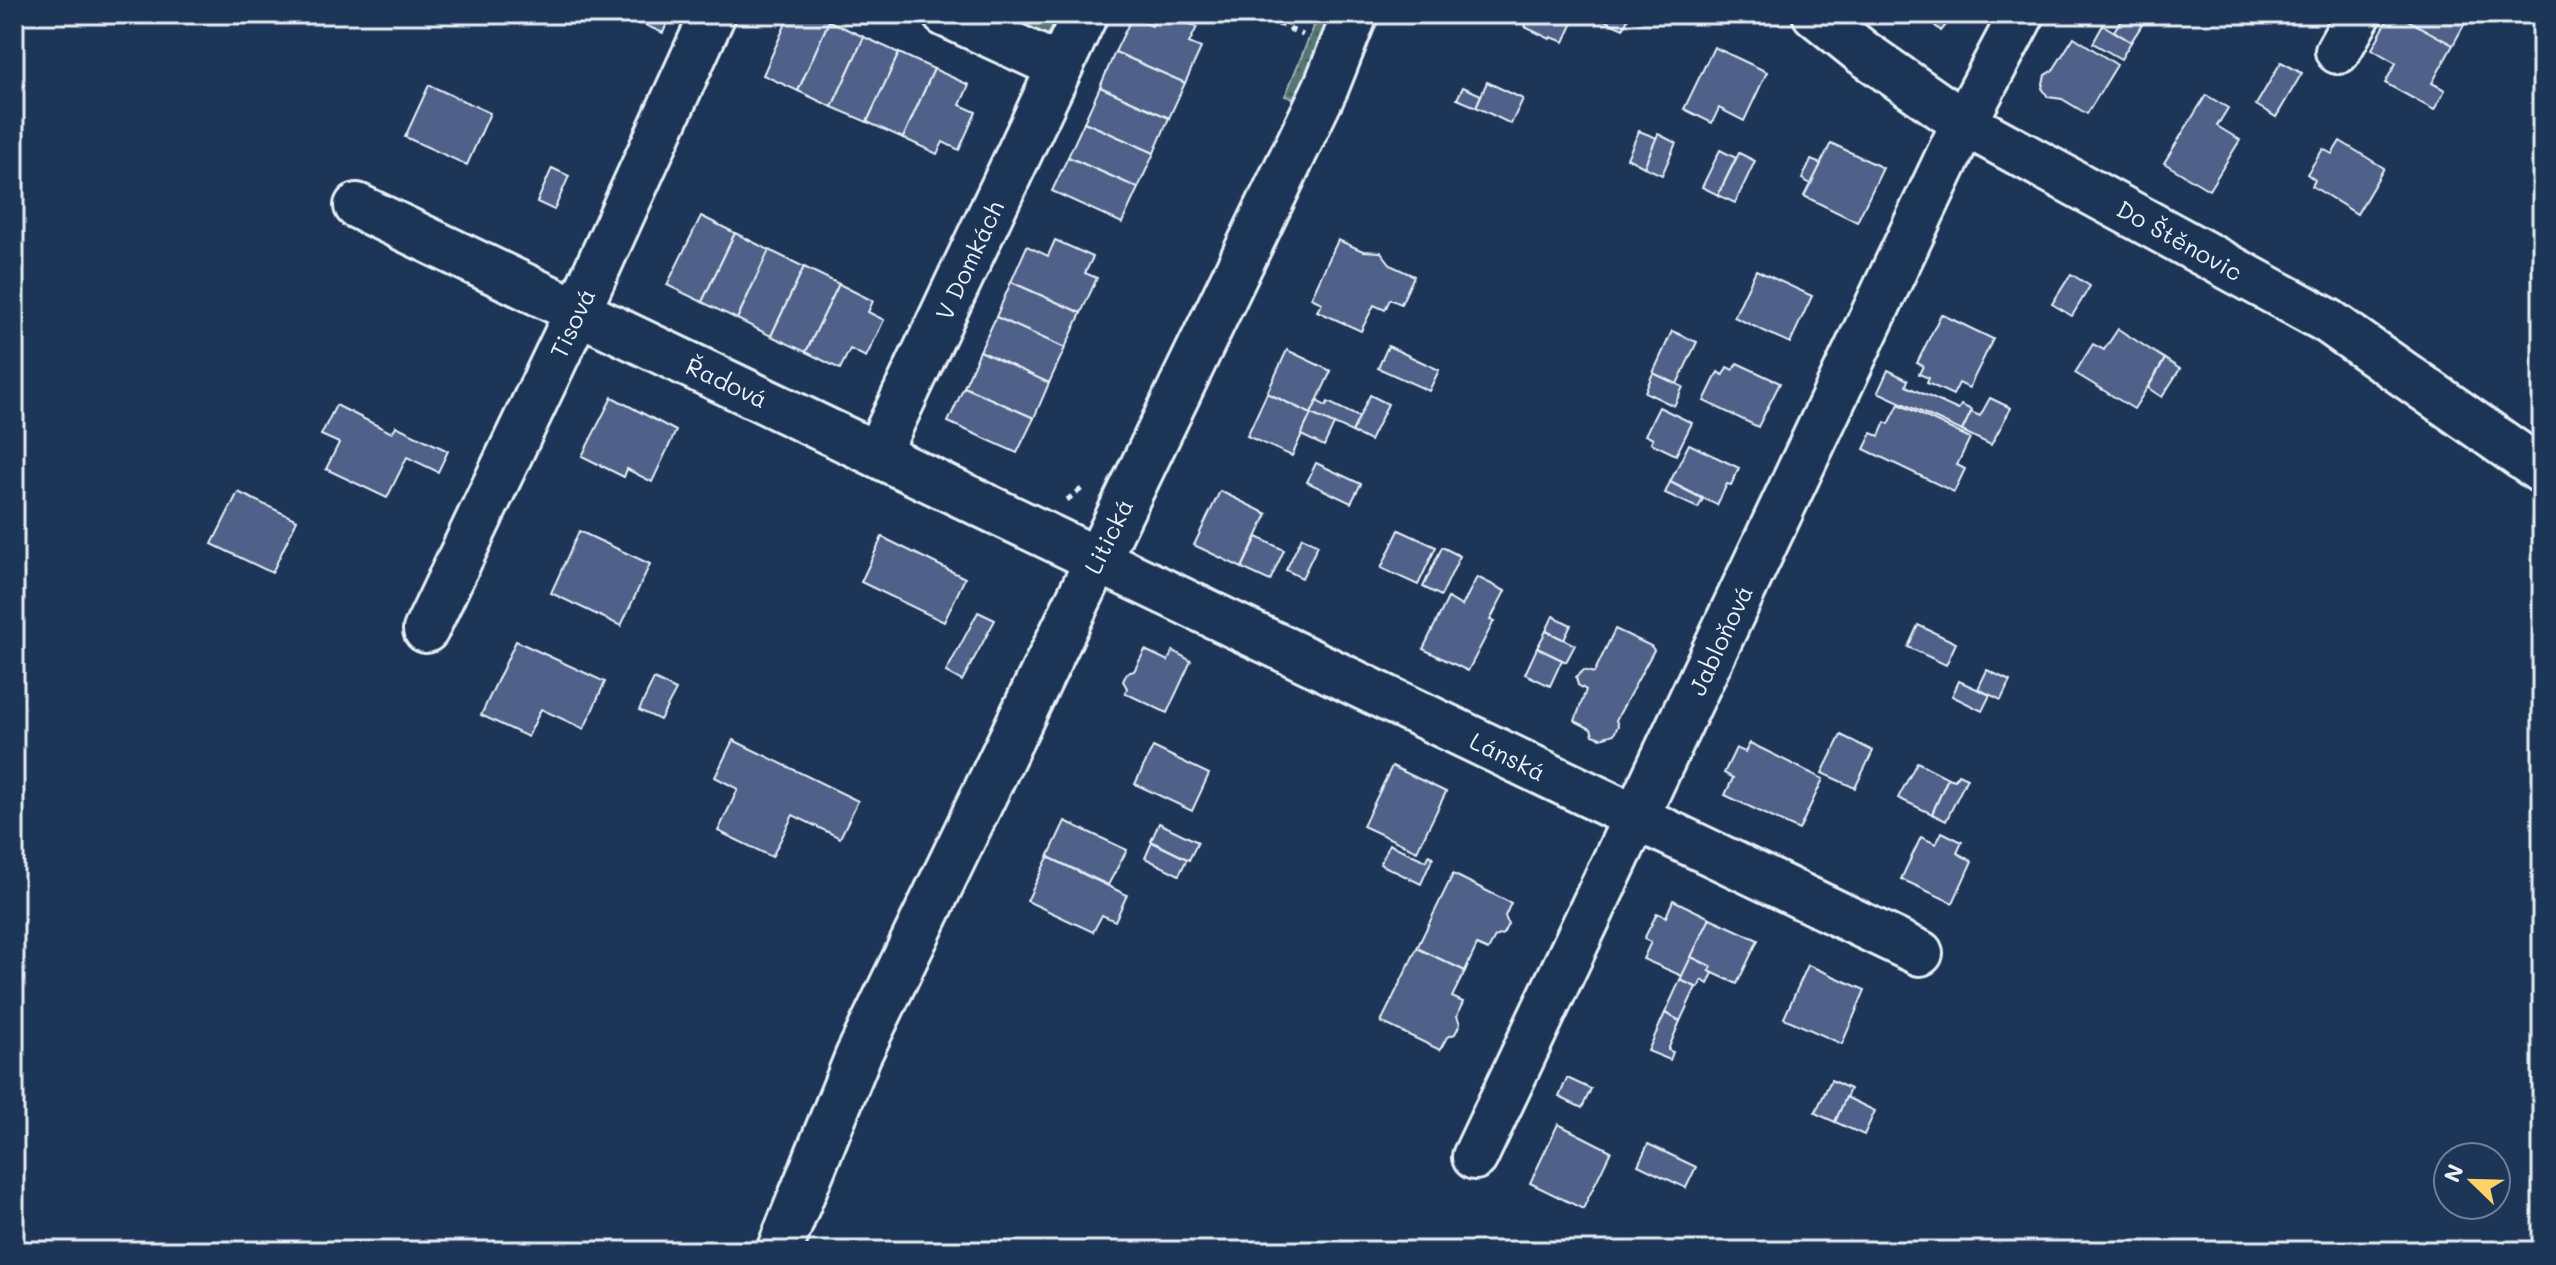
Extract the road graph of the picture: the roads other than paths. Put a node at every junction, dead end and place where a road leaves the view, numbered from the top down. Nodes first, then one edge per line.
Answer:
1 (713, 14) edge
2 (945, 14) edge
3 (1085, 14) edge
4 (1355, 14) edge
5 (1815, 14) edge
6 (2022, 14) edge
7 (1060, 67) junction
8 (1964, 123) junction
9 (357, 206) dead end
10 (578, 311) junction
11 (877, 454) junction
12 (2542, 471) edge
13 (1097, 559) junction
14 (426, 630) dead end
15 (1636, 816) junction
16 (1920, 953) dead end
17 (1475, 1157) dead end
18 (779, 1251) edge

1 - 10 street, Tisová
2 - 7 street
3 - 7 street, V Domkách
4 - 13 street, Litická
5 - 8 street, Do Štěnovic
6 - 8 street, Jabloňová
7 - 11 street, V Domkách
8 - 12 street, Do Štěnovic
8 - 15 street, Jabloňová
9 - 10 street, Řadová
10 - 11 street, Řadová
10 - 14 street, Tisová
11 - 13 street, Řadová
13 - 15 street, Lánská
13 - 18 street, Litická
15 - 16 street, Lánská
15 - 17 street, Jabloňová

